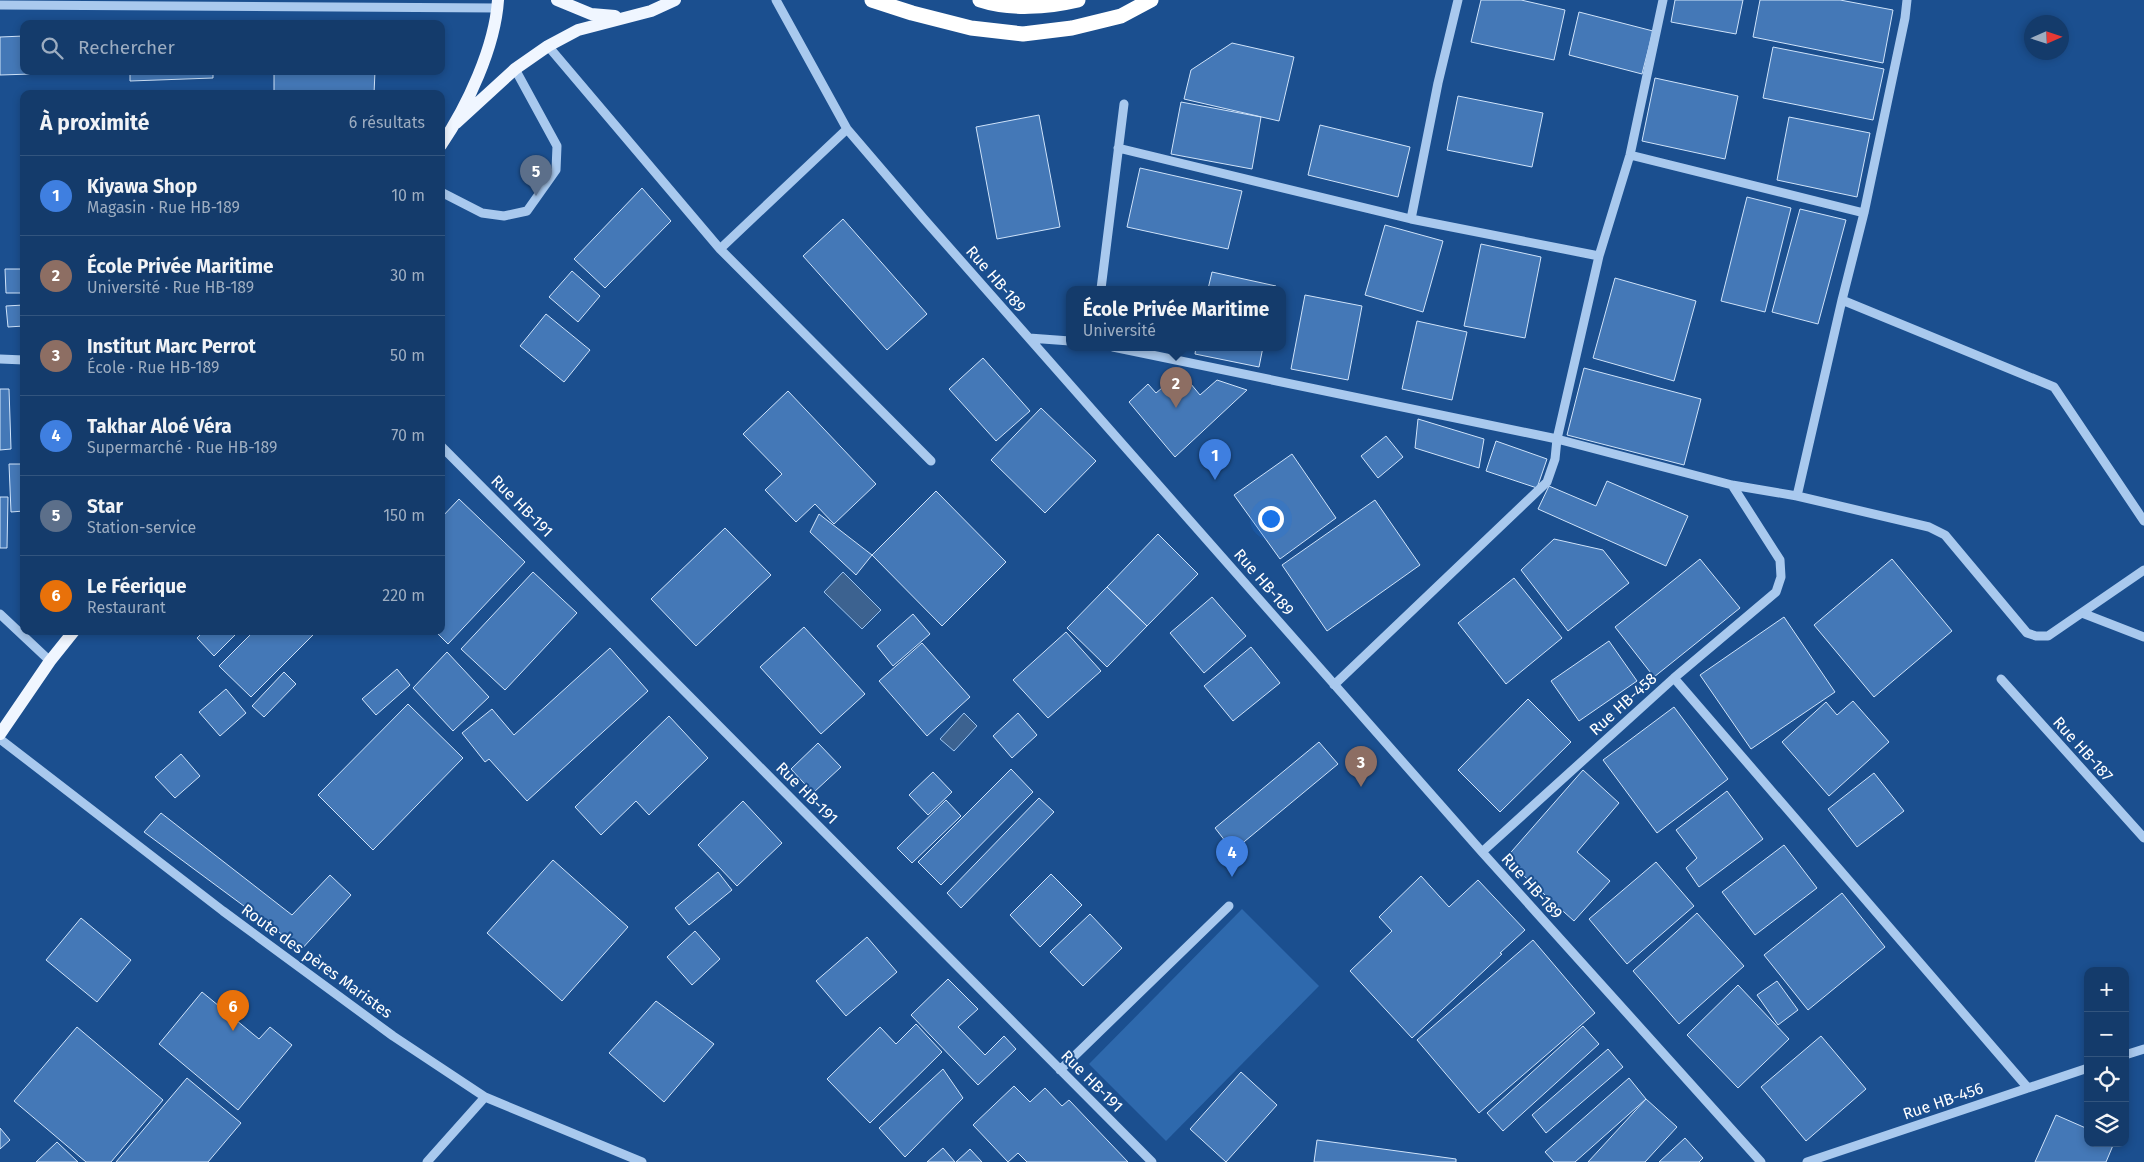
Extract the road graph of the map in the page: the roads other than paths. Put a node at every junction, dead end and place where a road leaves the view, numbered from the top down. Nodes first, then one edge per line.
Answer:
1 (557, 0) edge
2 (675, 0) edge
3 (776, 0) edge
4 (872, 0) edge
5 (980, 0) edge
6 (1078, 0) edge
7 (1151, 0) edge
8 (1458, 0) edge
9 (1664, 0) edge
10 (1907, 0) edge
11 (498, 4) edge
12 (0, 5) edge
13 (626, 17) junction
14 (548, 46) junction
15 (515, 69) junction
16 (1124, 104) dead end
17 (456, 123) junction
18 (847, 129) junction
19 (445, 139) edge
20 (1118, 148) junction
21 (1630, 155) junction
22 (445, 194) edge
23 (1864, 213) junction
24 (1411, 219) junction
25 (720, 249) junction
26 (1599, 256) junction
27 (1101, 286) edge
28 (1842, 300) junction
29 (1029, 338) junction
30 (1066, 341) edge
31 (1132, 351) edge
32 (0, 359) edge
33 (20, 360) edge
34 (1557, 439) junction
35 (445, 450) edge
36 (931, 461) dead end
37 (1732, 485) junction
38 (1797, 496) junction
39 (2144, 521) edge
40 (2144, 570) edge
41 (2082, 613) junction
42 (0, 614) edge
43 (20, 633) edge
44 (22, 635) edge
45 (71, 635) edge
46 (2144, 638) edge
47 (50, 661) junction
48 (1674, 678) junction
49 (2000, 680) dead end
50 (1334, 685) junction
51 (0, 734) edge
52 (0, 739) edge
53 (2144, 838) edge
54 (1482, 852) junction
55 (1229, 906) dead end
56 (2144, 1049) edge
57 (2129, 1054) edge
58 (2084, 1069) edge
59 (1060, 1070) junction
60 (2028, 1088) junction
61 (485, 1097) junction
62 (427, 1162) edge
63 (642, 1162) edge
64 (1152, 1162) edge
65 (1761, 1162) edge
66 (1807, 1162) edge

1 - 13 main road
2 - 13 main road
3 - 18 street, Rue HB-189
4 - 7 highway
5 - 6 highway
8 - 24 street
9 - 21 street
10 - 23 street
11 - 12 street
11 - 17 main road
13 - 14 main road
14 - 15 main road
14 - 25 street
15 - 17 main road
15 - 22 street
16 - 20 street
17 - 19 main road
18 - 25 street
18 - 29 street, Rue HB-189
20 - 24 street
20 - 27 street
21 - 23 street
21 - 26 street
23 - 28 street
24 - 26 street
25 - 36 street
26 - 34 street
28 - 38 street
28 - 39 street
29 - 30 street
29 - 50 street, Rue HB-189
31 - 34 street
32 - 33 street
34 - 37 street
34 - 50 street
35 - 59 street, Rue HB-191
37 - 38 street
37 - 48 street, Rue HB-458
38 - 41 street
40 - 41 street
41 - 46 street
42 - 43 street
44 - 47 street
45 - 47 main road
47 - 51 main road
48 - 54 street, Rue HB-458
48 - 60 street
49 - 53 street, Rue HB-187
50 - 54 street, Rue HB-189
52 - 61 street, Route des pères Maristes
54 - 65 street, Rue HB-189
55 - 59 street
56 - 57 street
58 - 60 street, Rue HB-456
59 - 64 street, Rue HB-191
60 - 66 street, Rue HB-456
61 - 62 street
61 - 63 street, Route des pères Maristes

